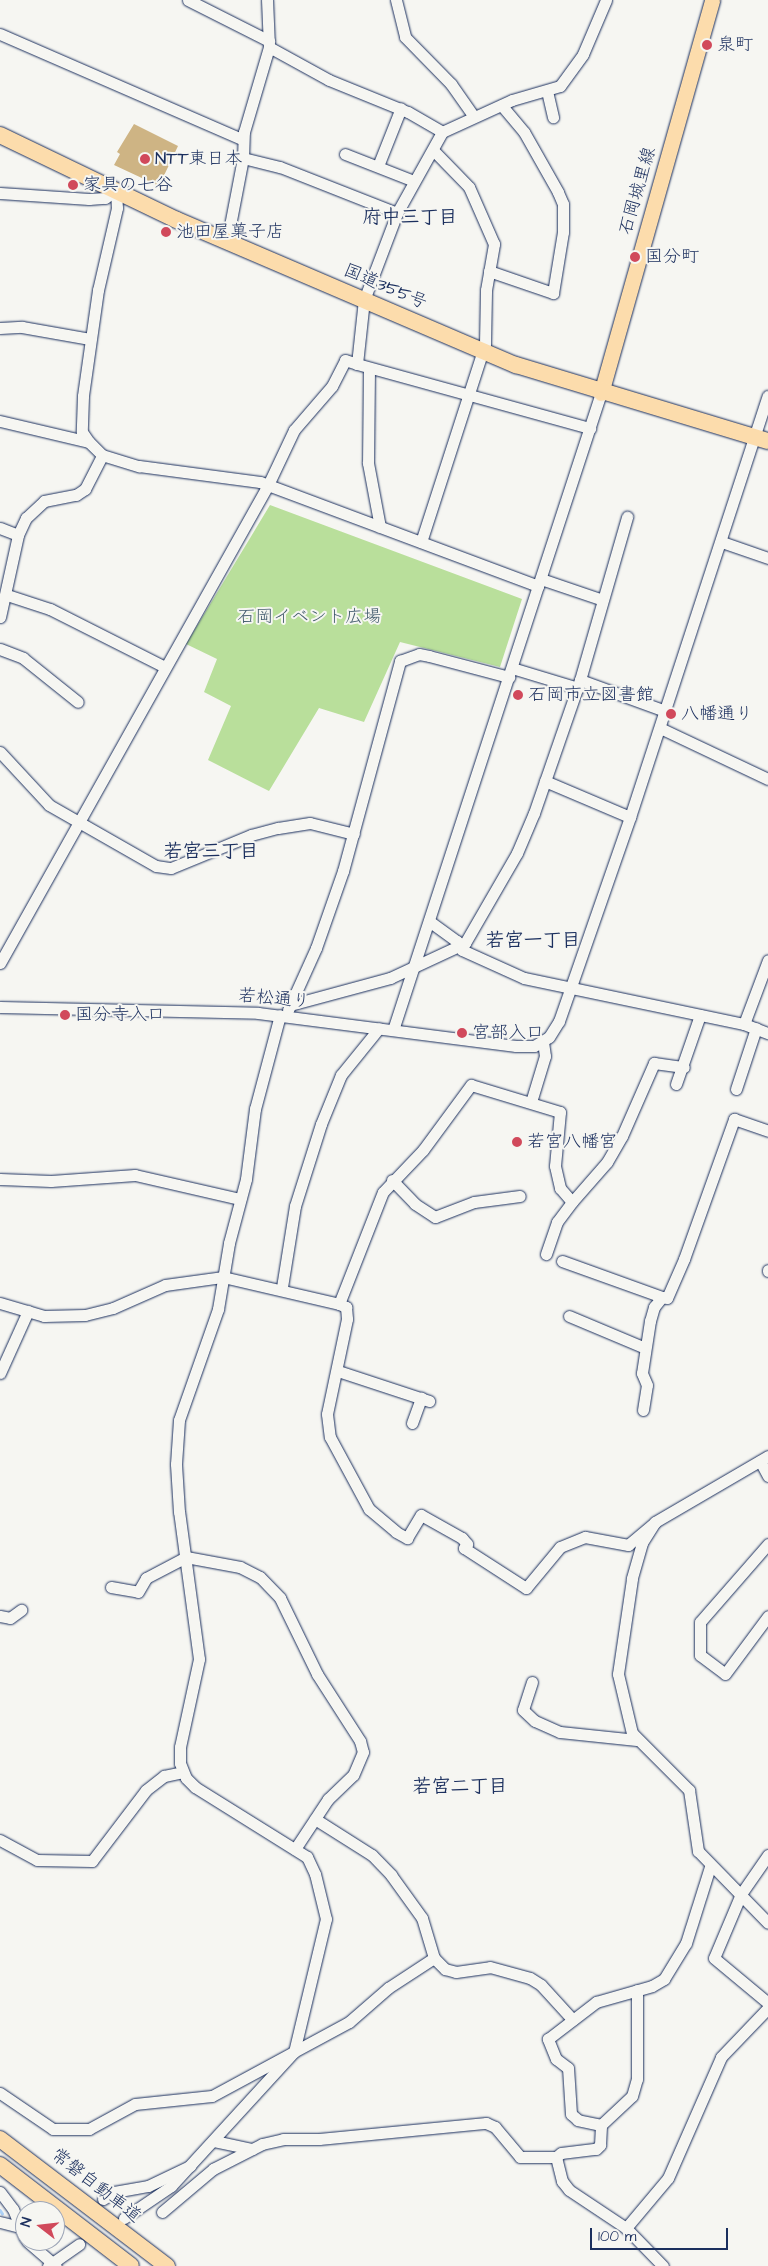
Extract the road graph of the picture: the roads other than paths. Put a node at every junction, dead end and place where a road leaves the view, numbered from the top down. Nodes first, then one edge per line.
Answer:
1 (188, 0) edge
2 (267, 0) edge
3 (396, 0) edge
4 (606, 0) edge
5 (712, 0) edge
6 (0, 34) edge
7 (269, 44) junction
8 (547, 91) junction
9 (500, 105) junction
10 (401, 108) junction
11 (473, 116) junction
12 (553, 117) dead end
13 (442, 132) junction
14 (0, 135) edge
15 (242, 140) junction
16 (433, 150) junction
17 (345, 154) dead end
18 (243, 158) junction
19 (378, 166) junction
20 (414, 182) junction
21 (116, 190) junction
22 (0, 193) edge
23 (397, 214) junction
24 (227, 241) junction
25 (489, 271) junction
26 (364, 300) junction
27 (0, 328) edge
28 (90, 339) junction
29 (483, 351) junction
30 (357, 364) junction
31 (369, 369) junction
32 (600, 393) junction
33 (468, 394) junction
34 (768, 396) edge
35 (0, 421) edge
36 (590, 428) junction
37 (762, 440) edge
38 (89, 442) junction
39 (102, 455) junction
40 (268, 485) junction
41 (627, 517) dead end
42 (380, 527) junction
43 (0, 528) edge
44 (18, 535) junction
45 (421, 542) junction
46 (722, 542) junction
47 (768, 558) edge
48 (540, 583) junction
49 (7, 595) junction
50 (603, 600) junction
51 (0, 617) edge
52 (0, 649) edge
53 (166, 667) junction
54 (511, 673) junction
55 (579, 684) junction
56 (78, 702) dead end
57 (666, 711) junction
58 (660, 728) junction
59 (0, 752) edge
60 (768, 779) edge
61 (545, 781) junction
62 (630, 817) junction
63 (80, 820) junction
64 (354, 834) junction
65 (429, 921) junction
66 (459, 946) junction
67 (768, 960) edge
68 (0, 963) edge
69 (413, 967) junction
70 (571, 986) junction
71 (290, 1005) junction
72 (0, 1007) edge
73 (700, 1014) junction
74 (283, 1016) junction
75 (744, 1024) junction
76 (379, 1028) junction
77 (756, 1028) junction
78 (393, 1030) junction
79 (768, 1033) edge
80 (543, 1041) junction
81 (684, 1067) junction
82 (676, 1084) dead end
83 (736, 1089) dead end
84 (531, 1102) junction
85 (768, 1130) edge
86 (0, 1179) edge
87 (392, 1180) junction
88 (520, 1196) dead end
89 (240, 1198) junction
90 (572, 1202) junction
91 (546, 1254) dead end
92 (562, 1261) dead end
93 (223, 1277) junction
94 (282, 1288) junction
95 (662, 1297) junction
96 (0, 1303) edge
97 (339, 1304) junction
98 (28, 1311) junction
99 (569, 1316) dead end
100 (645, 1348) junction
101 (338, 1371) junction
102 (0, 1372) edge
103 (643, 1410) dead end
104 (412, 1423) dead end
105 (764, 1459) edge
106 (768, 1476) edge
107 (655, 1522) junction
108 (766, 1548) edge
109 (186, 1557) junction
110 (111, 1587) dead end
111 (20, 1610) dead end
112 (0, 1616) edge
113 (768, 1616) edge
114 (532, 1682) dead end
115 (637, 1740) junction
116 (183, 1772) junction
117 (316, 1819) junction
118 (0, 1840) edge
119 (295, 1849) junction
120 (768, 1855) edge
121 (710, 1867) junction
122 (741, 1894) junction
123 (768, 1923) edge
124 (434, 1958) junction
125 (637, 1990) junction
126 (768, 2003) edge
127 (768, 2008) edge
128 (573, 2020) junction
129 (294, 2052) junction
130 (0, 2093) edge
131 (601, 2125) junction
132 (0, 2139) edge
133 (214, 2140) junction
134 (252, 2149) junction
135 (556, 2158) junction
136 (0, 2165) edge
137 (192, 2166) junction
138 (124, 2191) junction
139 (0, 2192) edge
140 (103, 2199) dead end
141 (135, 2210) junction
142 (15, 2212) edge
143 (162, 2212) dead end
144 (124, 2218) dead end
145 (0, 2222) edge
146 (626, 2228) junction
147 (15, 2229) edge
148 (79, 2244) dead end
149 (37, 2251) edge
150 (52, 2265) edge
151 (131, 2266) edge
152 (166, 2266) edge
153 (663, 2266) edge

1 - 7 street
2 - 7 street
3 - 11 street
4 - 8 street
5 - 32 main road, 石岡城里線
6 - 15 street
7 - 10 street
7 - 15 street
8 - 9 street
8 - 12 street
9 - 11 street
9 - 25 street
10 - 13 street
10 - 19 street
11 - 13 street
13 - 16 street
14 - 21 highway, 国道355号
15 - 18 street
16 - 20 street
16 - 25 street
17 - 19 street
18 - 23 street
18 - 24 street
19 - 20 street
20 - 23 street
21 - 22 street
21 - 24 highway, 国道355号
21 - 28 street
23 - 26 street
24 - 26 highway, 国道355号
25 - 29 street
26 - 29 highway, 国道355号
26 - 30 street
27 - 28 street
28 - 38 street
29 - 32 highway, 国道355号
29 - 33 street
30 - 31 street
30 - 40 street
31 - 33 street
31 - 42 street
32 - 36 street
32 - 37 highway, 国道355号
33 - 36 street
33 - 45 street
34 - 37 street
35 - 38 street
36 - 48 street
37 - 46 street
38 - 39 street
39 - 40 street
39 - 44 street
40 - 42 street
40 - 53 street
41 - 50 street
42 - 45 street
43 - 44 street
44 - 49 street
45 - 48 street
46 - 47 street
46 - 57 street
48 - 50 street
48 - 54 street
49 - 51 street
49 - 53 street
50 - 55 street
52 - 56 street
53 - 63 street
54 - 55 street
54 - 64 street
54 - 65 street
55 - 57 street
55 - 61 street
57 - 58 street
58 - 60 street
58 - 62 street
59 - 63 street
61 - 62 street
61 - 66 street
62 - 70 street
63 - 64 street
63 - 68 street
64 - 71 street
65 - 66 street
65 - 69 street
66 - 69 street
66 - 70 street
67 - 75 street
69 - 71 street
69 - 78 street
70 - 73 street
70 - 80 street
71 - 74 street
72 - 74 street, 若松通り
73 - 75 street
73 - 81 street
74 - 76 street, 若松通り
74 - 89 street
75 - 77 street
76 - 78 street, 若松通り
76 - 94 street
77 - 79 street
77 - 83 street
78 - 80 street, 若松通り
80 - 84 street
81 - 82 street
81 - 90 street
84 - 87 street
84 - 90 street
85 - 95 street
86 - 89 street
87 - 88 street
87 - 97 street
89 - 93 street
90 - 91 street
92 - 95 street
93 - 94 street
93 - 98 street
93 - 109 street
94 - 97 street
95 - 100 street
96 - 98 street
97 - 101 street
98 - 102 street
99 - 100 street
100 - 103 street
101 - 104 street
101 - 107 street
105 - 106 street
105 - 107 street
107 - 115 street
108 - 113 street
109 - 110 street
109 - 116 street
109 - 117 street
111 - 112 street
114 - 115 street
115 - 121 street
116 - 118 street
116 - 119 street
117 - 119 street
117 - 124 street
119 - 129 street
120 - 122 street
121 - 122 street
121 - 125 street
122 - 123 street
122 - 126 street
124 - 128 street
124 - 129 street
125 - 128 street
125 - 131 street
127 - 146 street
128 - 131 street
129 - 130 street
129 - 133 street
131 - 135 street
132 - 152 highway, 常磐自動車道
133 - 134 street
133 - 137 street
134 - 135 street
134 - 143 street
135 - 146 street
136 - 151 highway
137 - 138 street
137 - 141 street
138 - 140 street
138 - 141 street
139 - 142 street
141 - 144 street
145 - 147 street
146 - 153 street
148 - 150 street
149 - 150 street

